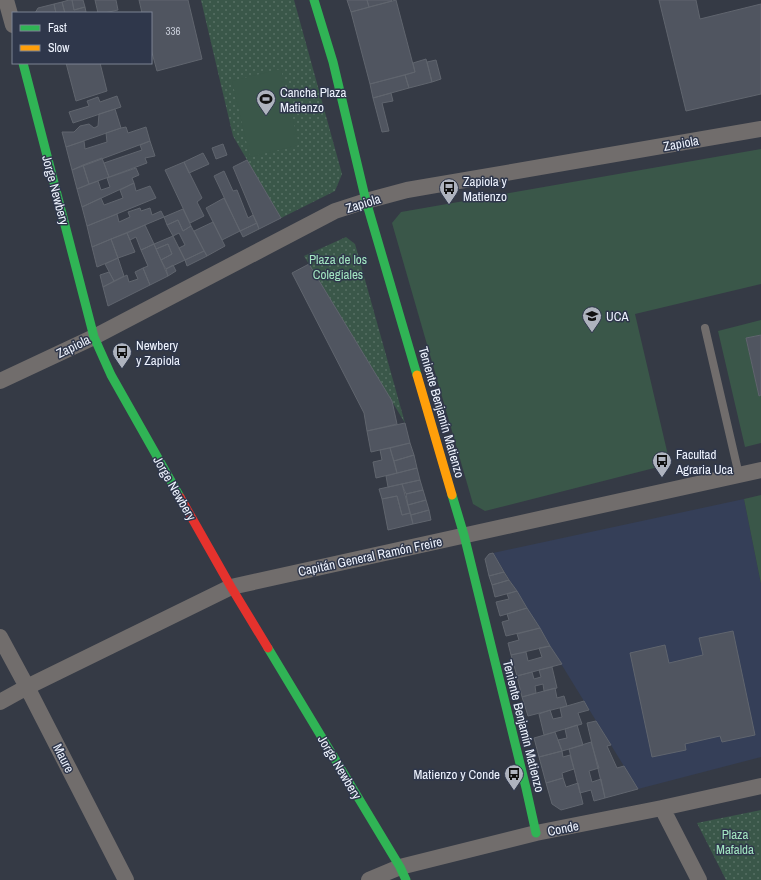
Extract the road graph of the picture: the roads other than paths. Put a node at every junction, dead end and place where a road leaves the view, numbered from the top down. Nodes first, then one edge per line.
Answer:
1 (6, 0) edge
2 (314, 0) edge
3 (12, 21) edge
4 (23, 64) edge
5 (761, 129) edge
6 (366, 201) junction
7 (705, 328) dead end
8 (94, 337) junction
9 (0, 382) edge
10 (761, 470) edge
11 (739, 475) junction
12 (464, 535) junction
13 (231, 587) junction
14 (0, 637) edge
15 (27, 687) junction
16 (0, 702) edge
17 (761, 786) edge
18 (662, 808) junction
19 (536, 833) junction
20 (403, 873) edge
21 (126, 880) edge
22 (369, 880) edge
23 (699, 880) edge

1 - 3 street
2 - 6 street, Teniente Benjamín Matienzo
4 - 8 street, Jorge Newbery
5 - 6 street, Zapiola
6 - 8 street, Zapiola
6 - 12 street, Teniente Benjamín Matienzo
7 - 11 lane
8 - 9 street, Zapiola
8 - 13 street, Jorge Newbery
10 - 11 street, Capitán General Ramón Freire
11 - 12 street, Capitán General Ramón Freire
12 - 13 street, Capitán General Ramón Freire
12 - 19 street, Teniente Benjamín Matienzo
13 - 15 street, Capitán General Ramón Freire
13 - 20 street, Jorge Newbery
14 - 15 street, Maure
15 - 16 street, Capitán General Ramón Freire
15 - 21 street, Maure
17 - 18 street, Conde
18 - 19 street, Conde
18 - 23 street
19 - 20 street, Conde
20 - 22 street, Conde

